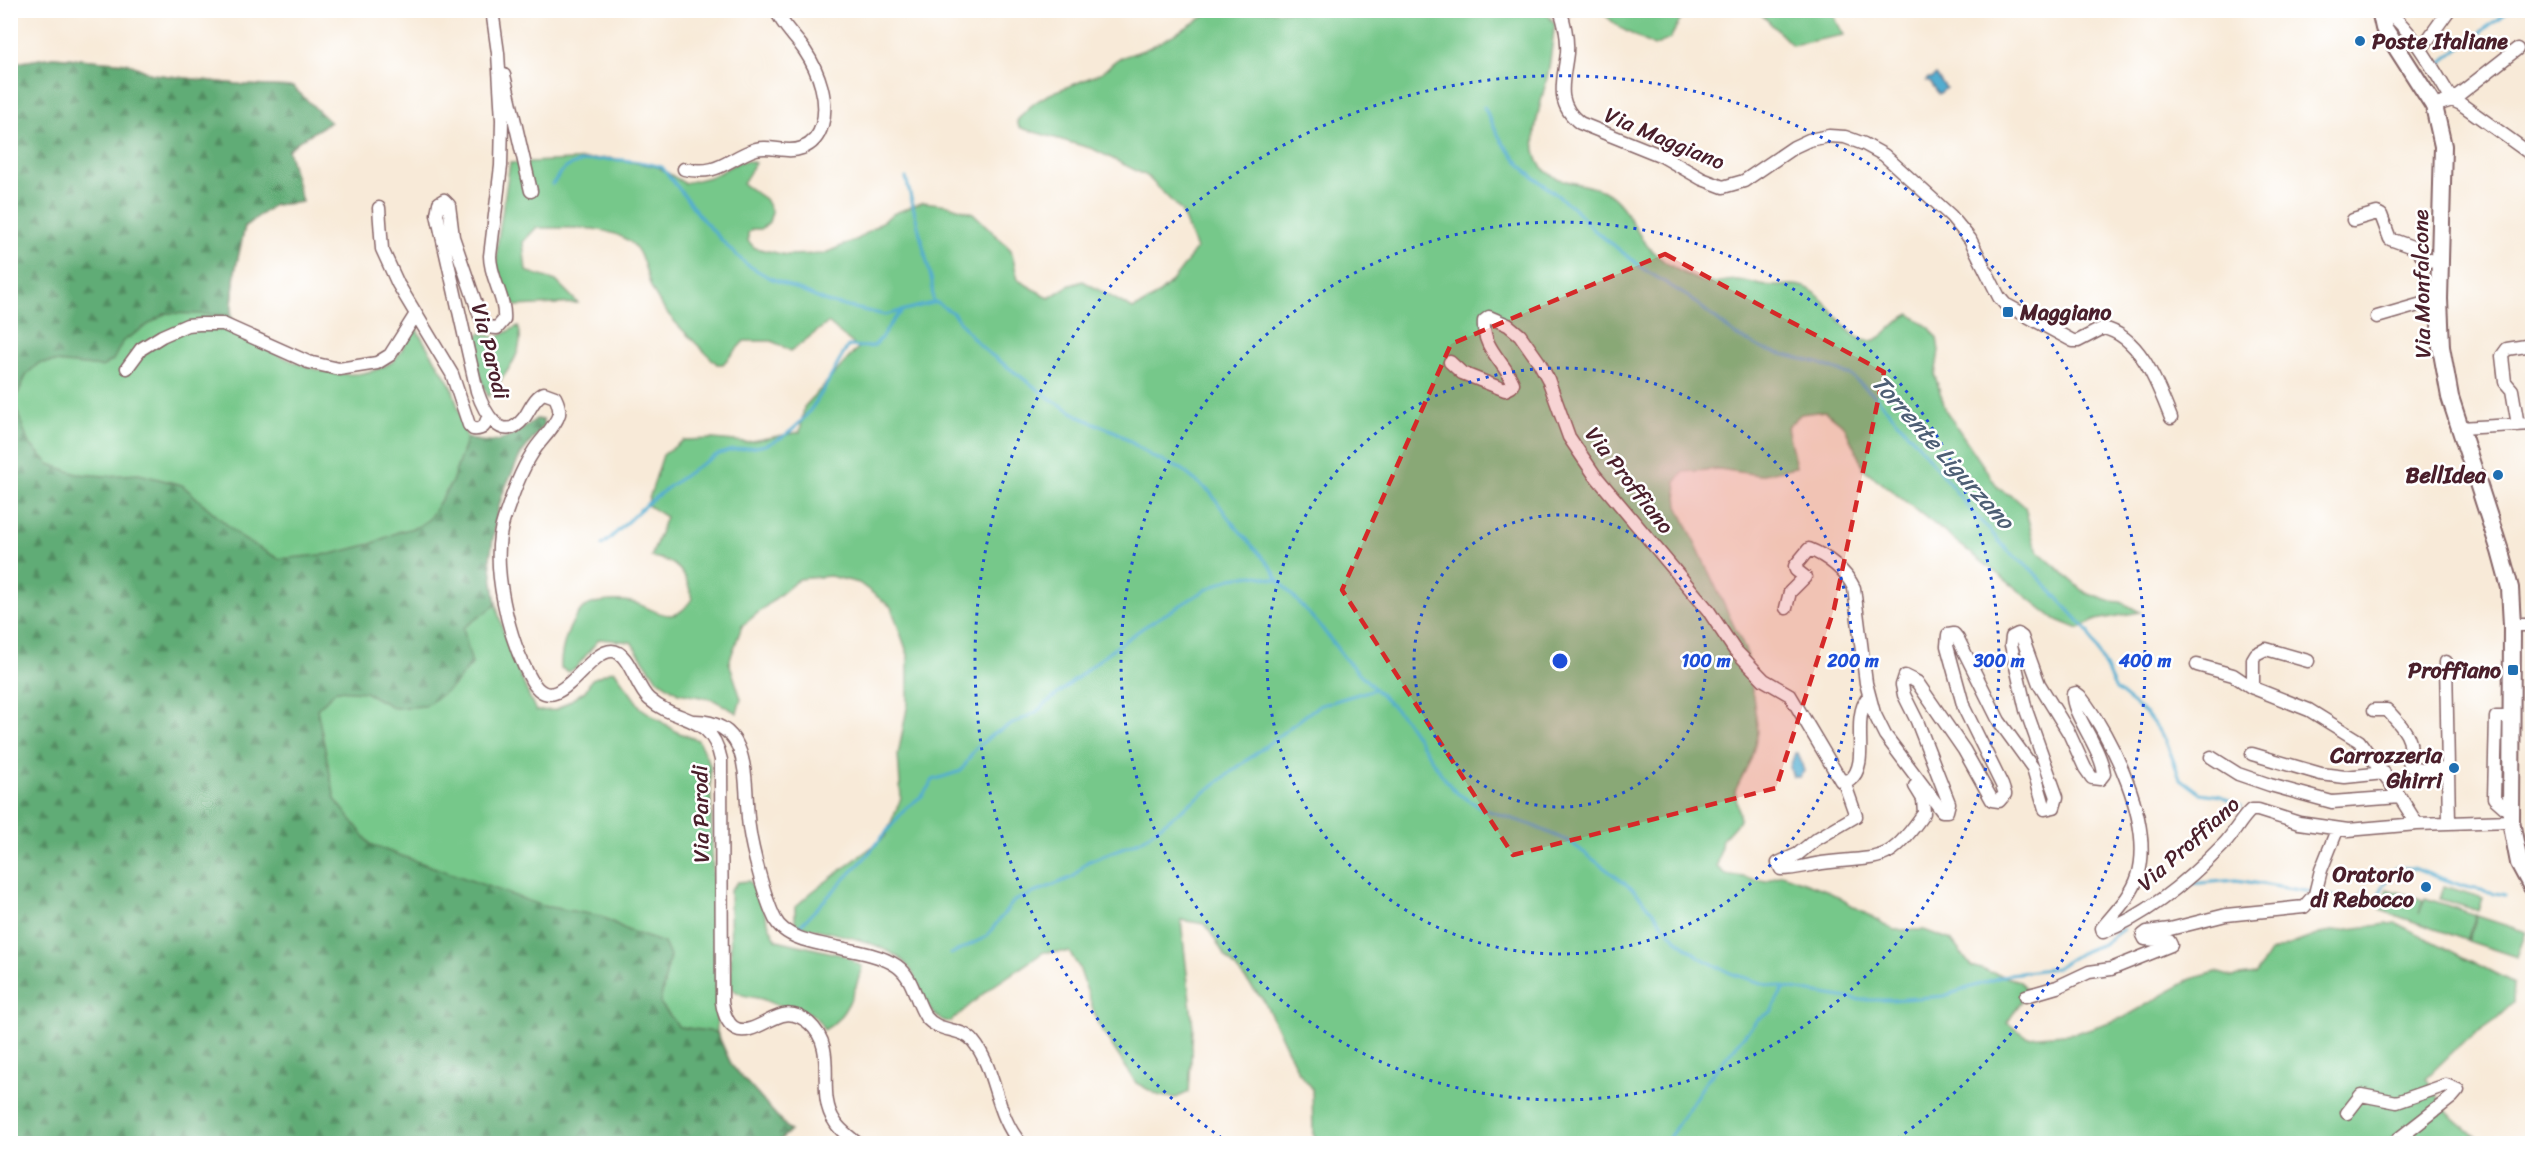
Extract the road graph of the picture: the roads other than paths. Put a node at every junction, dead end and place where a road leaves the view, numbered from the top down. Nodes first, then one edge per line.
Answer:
1 (492, 10) edge
2 (776, 10) edge
3 (1560, 10) edge
4 (2449, 10) edge
5 (2379, 11) edge
6 (2421, 49) junction
7 (2517, 49) dead end
8 (498, 53) junction
9 (2452, 99) junction
10 (2434, 106) junction
11 (2532, 155) edge
12 (684, 169) dead end
13 (531, 191) dead end
14 (379, 208) dead end
15 (2353, 220) dead end
16 (2440, 265) junction
17 (2439, 299) junction
18 (416, 314) junction
19 (2377, 317) dead end
20 (2532, 345) edge
21 (1450, 362) dead end
22 (127, 368) dead end
23 (488, 417) junction
24 (2171, 418) dead end
25 (2532, 424) edge
26 (2518, 425) junction
27 (2460, 428) junction
28 (1786, 608) dead end
29 (2512, 625) junction
30 (2532, 625) edge
31 (2308, 661) dead end
32 (2446, 662) dead end
33 (2197, 664) dead end
34 (2253, 688) junction
35 (1868, 698) junction
36 (2374, 710) dead end
37 (2511, 717) junction
38 (694, 721) junction
39 (2511, 738) junction
40 (2494, 743) junction
41 (2252, 754) dead end
42 (2211, 757) dead end
43 (2448, 769) junction
44 (2384, 773) junction
45 (1917, 777) junction
46 (1844, 782) junction
47 (2400, 797) junction
48 (2449, 823) junction
49 (2515, 823) junction
50 (2417, 824) junction
51 (2337, 830) junction
52 (2532, 887) edge
53 (2026, 996) dead end
54 (2347, 1113) dead end
55 (858, 1143) edge
56 (1021, 1143) edge
57 (2392, 1143) edge

1 - 8 street, Via Parodi
2 - 12 street
3 - 24 street, Via Maggiano
4 - 6 street
5 - 6 street
5 - 10 main road, Via Monfalcone
6 - 9 street
7 - 9 street
8 - 13 street
8 - 23 street, Via Parodi
9 - 10 street
9 - 11 street
10 - 16 main road, Via Monfalcone
14 - 18 street
15 - 16 street
16 - 17 main road, Via Monfalcone
17 - 19 street
17 - 27 main road, Via Monfalcone
18 - 22 street
18 - 23 street
20 - 26 street
21 - 46 street, Via Proffiano
23 - 38 street, Via Parodi
25 - 26 street
26 - 27 street
27 - 29 main road, Via Monfalcone
28 - 35 street, Via Proffiano
29 - 30 street
29 - 37 main road, Via Monfalcone
31 - 34 street
32 - 43 street
33 - 34 street
34 - 44 street
35 - 45 street, Via Proffiano
35 - 46 street, Via Proffiano
36 - 43 street
37 - 39 main road, Via Monfalcone
37 - 40 street, Via Monfalcone
38 - 55 street, Via Parodi
38 - 56 street
39 - 40 street
39 - 49 main road, Via Monfalcone
40 - 49 street, Via Monfalcone
41 - 44 street
42 - 47 street
43 - 48 street
44 - 47 street
45 - 46 street, Via Proffiano
45 - 51 street, Via Proffiano
47 - 50 street
48 - 49 street, Via Proffiano
48 - 50 street, Via Proffiano
49 - 52 main road, Via Monfalcone
50 - 51 street, Via Proffiano
51 - 53 street
54 - 57 street

